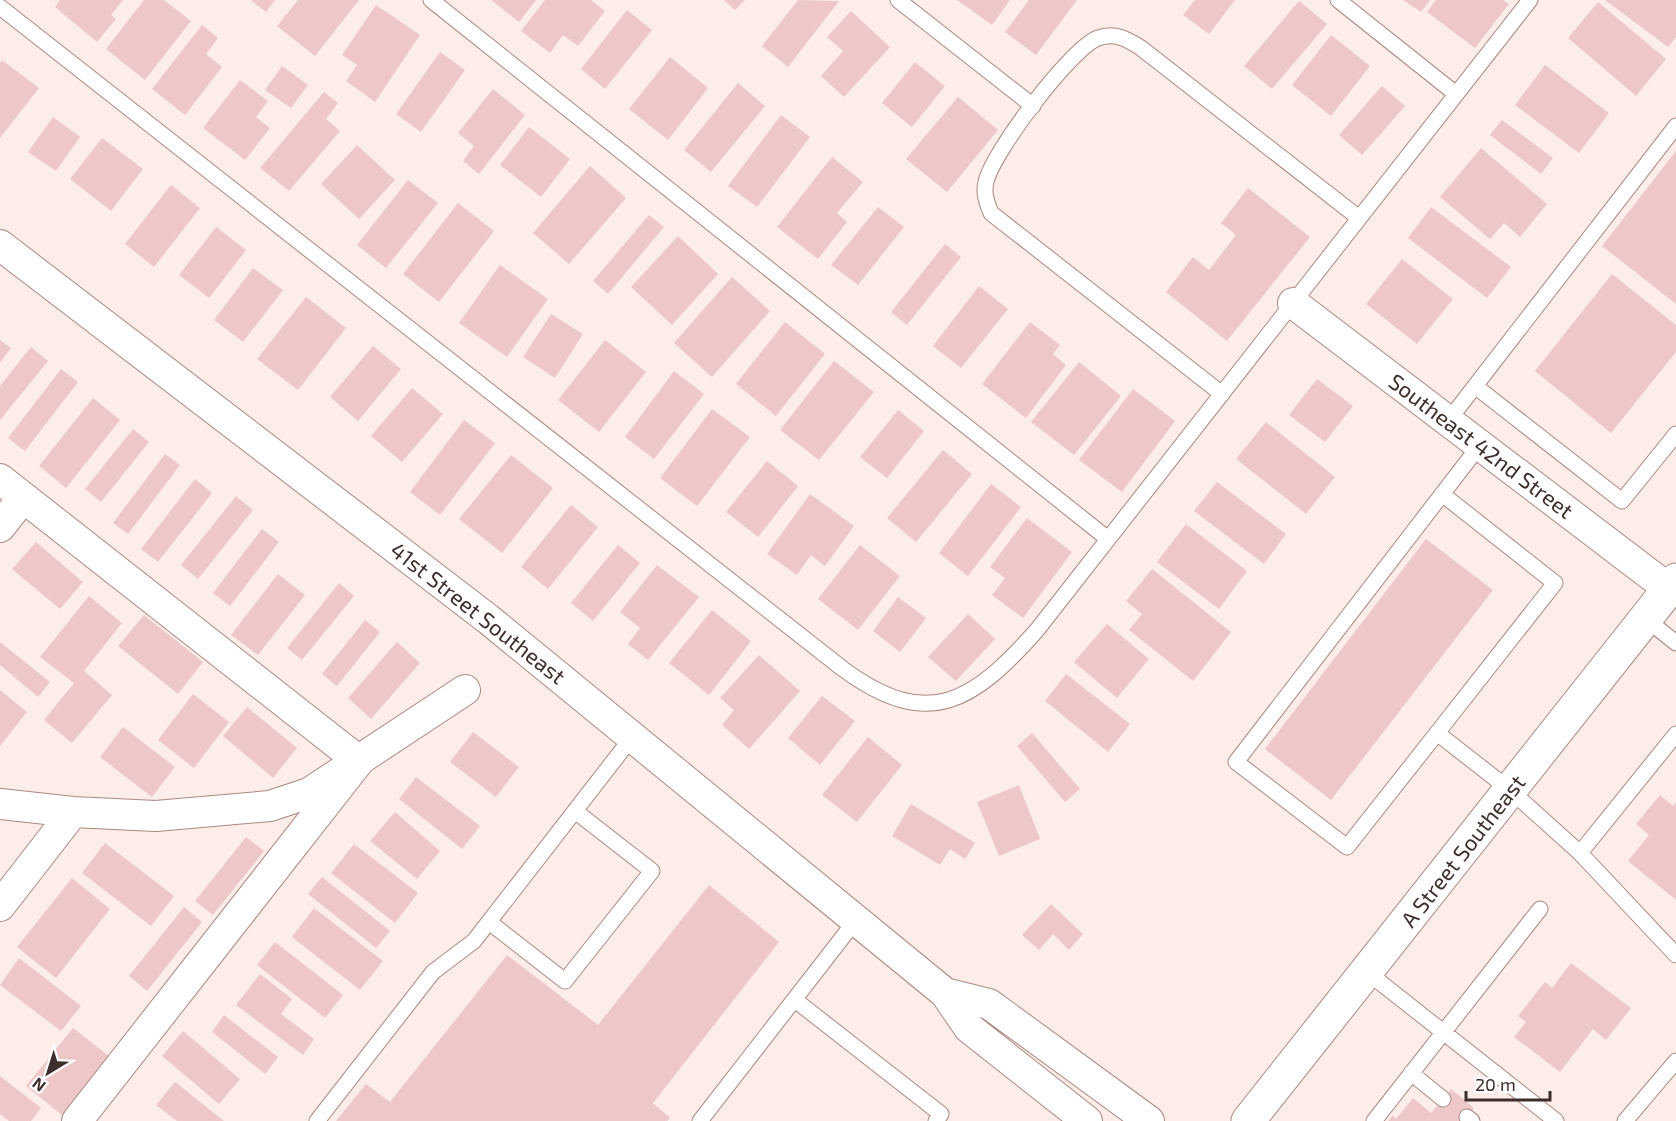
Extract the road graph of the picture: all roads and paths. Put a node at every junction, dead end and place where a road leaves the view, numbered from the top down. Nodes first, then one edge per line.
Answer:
1 (431, 0) edge
2 (898, 0) edge
3 (1338, 0) edge
4 (1530, 0) edge
5 (0, 8) edge
6 (1456, 94) junction
7 (1033, 106) junction
8 (1676, 126) edge
9 (1359, 218) junction
10 (0, 245) edge
11 (1293, 303) junction
12 (1475, 386) junction
13 (1222, 394) junction
14 (1448, 421) junction
15 (1676, 434) edge
16 (1480, 445) junction
17 (0, 479) edge
18 (1442, 494) junction
19 (23, 498) junction
20 (0, 527) edge
21 (1108, 539) junction
22 (1672, 584) edge
23 (1646, 619) junction
24 (1676, 643) edge
25 (465, 690) dead end
26 (1437, 733) junction
27 (1676, 734) edge
28 (633, 736) junction
29 (359, 761) junction
30 (1510, 790) junction
31 (0, 804) edge
32 (575, 810) junction
33 (73, 812) junction
34 (1580, 853) junction
35 (0, 906) edge
36 (1540, 909) dead end
37 (856, 920) junction
38 (489, 922) junction
39 (1676, 955) edge
40 (1367, 972) junction
41 (945, 993) junction
42 (795, 1000) junction
43 (1443, 1032) junction
44 (1676, 1061) edge
45 (1411, 1073) junction
46 (1443, 1099) dead end
47 (78, 1121) edge
48 (316, 1121) edge
49 (700, 1121) edge
50 (936, 1121) edge
51 (1087, 1121) edge
52 (1149, 1121) edge
53 (1248, 1121) edge
54 (1374, 1121) edge
55 (1556, 1121) edge
56 (1625, 1121) edge

1 - 21 lane
2 - 7 lane
3 - 6 lane
4 - 6 lane
5 - 21 lane
6 - 9 lane
7 - 9 lane
7 - 13 lane
8 - 12 lane
9 - 11 lane
10 - 28 street, 41st Street Southeast
11 - 13 lane
11 - 14 street, Southeast 42nd Street
12 - 14 lane
12 - 15 lane
13 - 21 lane
14 - 16 street, Southeast 42nd Street
16 - 18 lane
16 - 22 street, Southeast 42nd Street
17 - 19 street
18 - 26 lane
18 - 26 lane
19 - 20 street
19 - 29 street
22 - 23 main road, A Street Southeast
23 - 24 lane
23 - 30 main road, A Street Southeast
25 - 29 street
26 - 30 lane
27 - 34 lane
28 - 32 lane
28 - 37 street, 41st Street Southeast
29 - 33 street
29 - 47 street
30 - 34 lane
30 - 40 main road, A Street Southeast
31 - 33 street
32 - 38 lane
32 - 38 lane
33 - 35 street
34 - 39 lane
36 - 43 lane
37 - 41 street, 41st Street Southeast
37 - 42 lane
38 - 48 lane
40 - 43 lane
40 - 53 main road, A Street Southeast
41 - 51 street, 41st Street Southeast
41 - 52 street, 41st Street Southeast
42 - 49 lane
42 - 50 lane
43 - 45 lane
43 - 55 lane
44 - 56 lane
45 - 46 lane
45 - 54 lane

